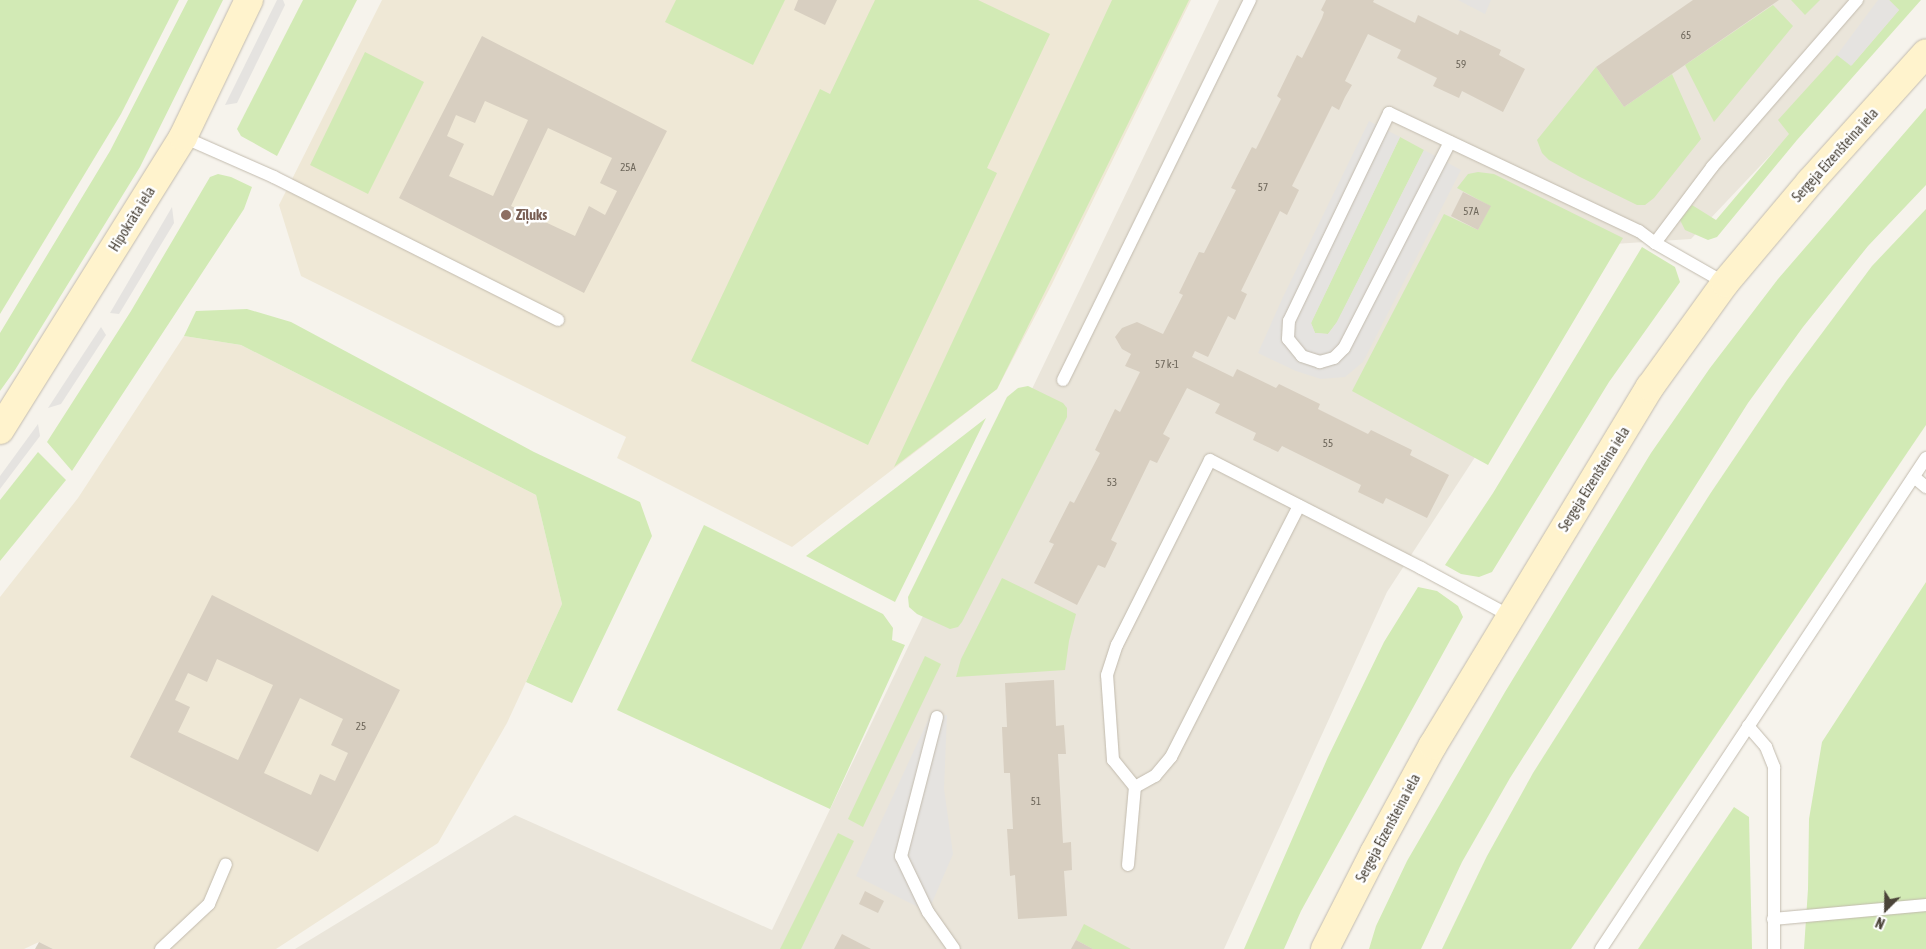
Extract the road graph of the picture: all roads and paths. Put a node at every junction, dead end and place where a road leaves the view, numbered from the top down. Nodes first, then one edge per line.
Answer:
1 (249, 0) edge
2 (1250, 0) edge
3 (1857, 0) edge
4 (1926, 53) edge
5 (183, 137) junction
6 (1450, 142) junction
7 (1655, 243) junction
8 (1725, 283) junction
9 (558, 320) dead end
10 (1063, 380) dead end
11 (0, 430) edge
12 (1926, 458) edge
13 (1914, 477) junction
14 (1926, 487) edge
15 (1299, 506) junction
16 (1510, 616) junction
17 (937, 717) dead end
18 (1748, 726) junction
19 (1135, 787) junction
20 (226, 864) dead end
21 (1128, 866) dead end
22 (1926, 905) edge
23 (1773, 919) junction
24 (161, 949) edge
25 (954, 949) edge
26 (1325, 949) edge
27 (1601, 949) edge
28 (1774, 949) edge

1 - 5 street, Hipokrāta iela
2 - 10 lane
3 - 7 lane
4 - 8 street, Sergeja Eizenšteina iela
5 - 9 lane
5 - 11 street, Hipokrāta iela
6 - 6 lane
6 - 7 lane
7 - 8 lane
8 - 16 street, Sergeja Eizenšteina iela
12 - 13 lane
13 - 14 lane
13 - 18 lane
15 - 16 lane
15 - 19 lane
15 - 19 lane
16 - 26 street, Sergeja Eizenšteina iela
17 - 25 lane
18 - 23 lane
18 - 27 lane
19 - 21 lane
20 - 24 lane
22 - 23 lane
23 - 28 lane

